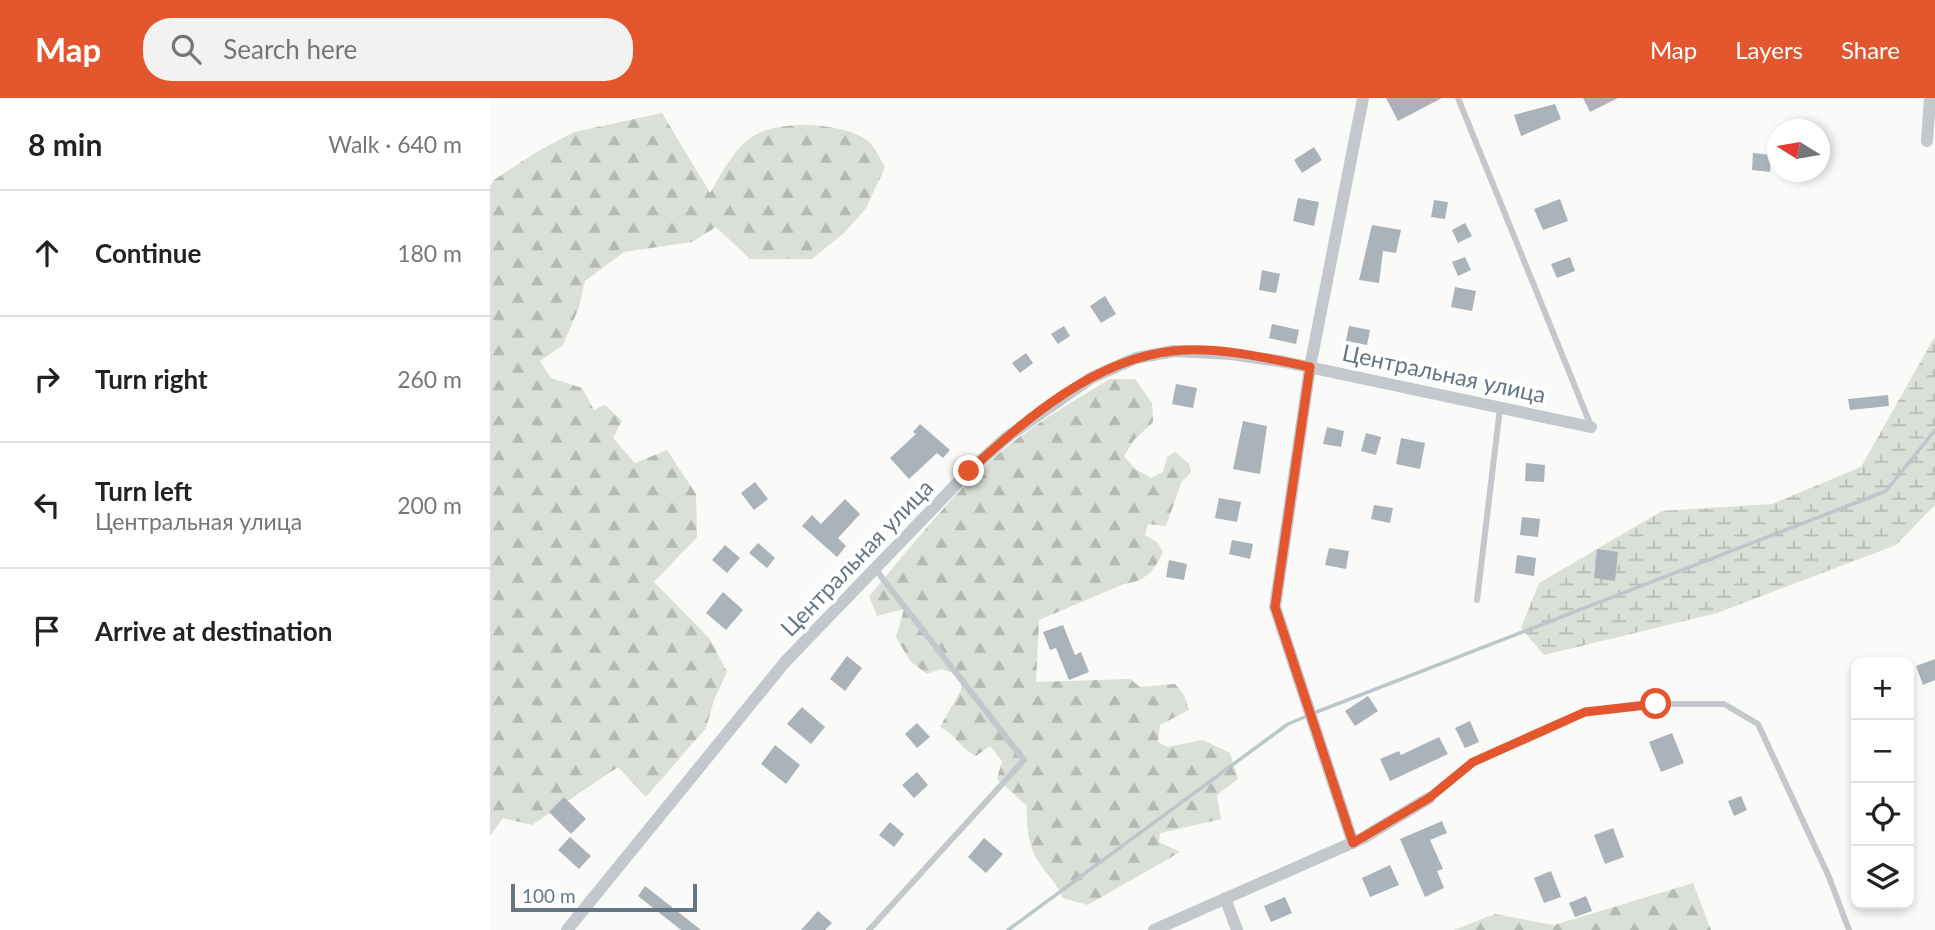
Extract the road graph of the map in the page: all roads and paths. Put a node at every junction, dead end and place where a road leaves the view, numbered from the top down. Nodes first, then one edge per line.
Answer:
1 (1363, 98) edge
2 (1458, 98) edge
3 (1930, 98) edge
4 (1927, 141) dead end
5 (1310, 367) junction
6 (1500, 408) junction
7 (1591, 428) joint
8 (876, 569) junction
9 (1476, 600) dead end
10 (1429, 798) joint
11 (1353, 843) junction
12 (1225, 898) junction
13 (567, 930) edge
14 (869, 930) edge
15 (1154, 930) edge
16 (1237, 930) edge
17 (1849, 930) edge

1 - 5 street
2 - 7 lane
3 - 4 street
5 - 6 street, Центральная улица
5 - 8 street, Центральная улица
5 - 11 street
6 - 7 street, Центральная улица
6 - 9 lane
8 - 13 street, Центральная улица
8 - 14 lane
10 - 11 street
10 - 17 lane
11 - 12 street
12 - 15 street
12 - 16 street

